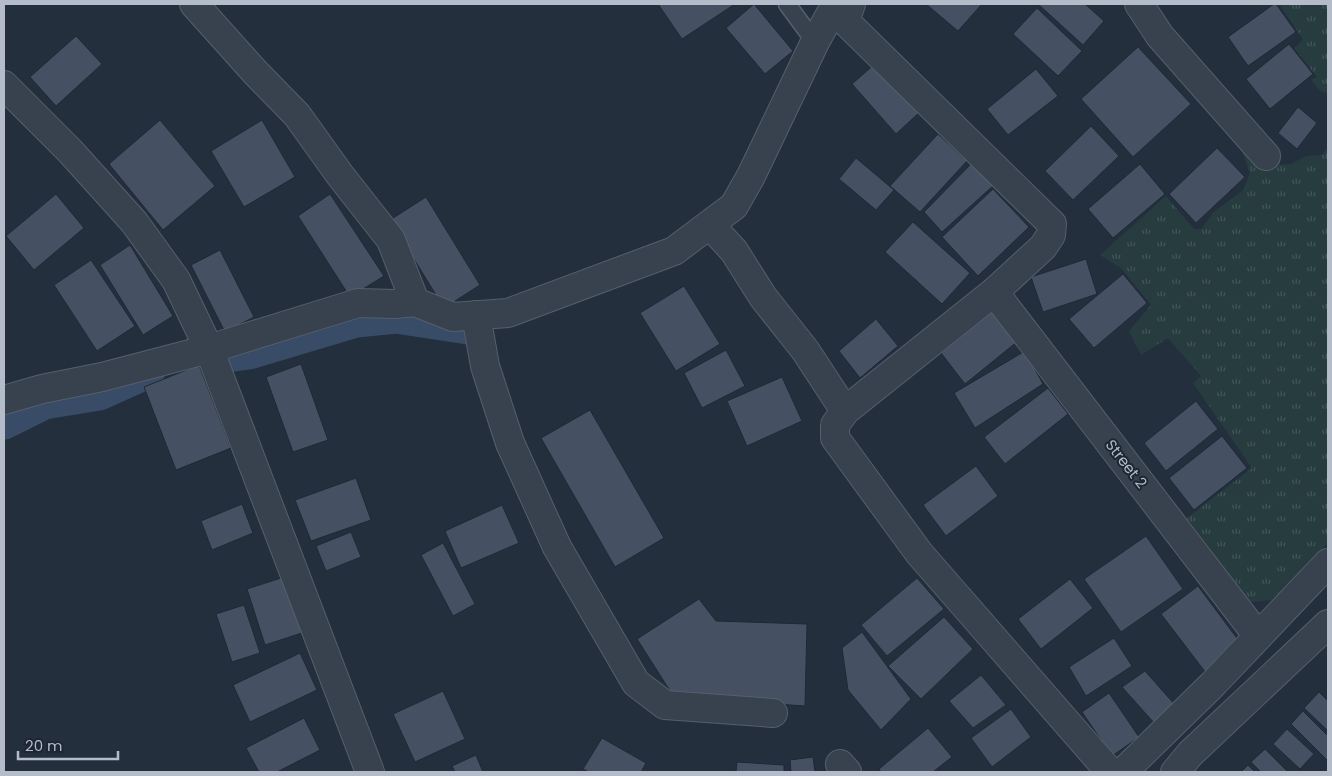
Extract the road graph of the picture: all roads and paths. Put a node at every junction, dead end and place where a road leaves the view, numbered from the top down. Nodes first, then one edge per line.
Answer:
1 (194, 4) edge
2 (787, 4) edge
3 (836, 4) edge
4 (851, 4) edge
5 (1139, 4) edge
6 (815, 42) junction
7 (4, 85) edge
8 (1266, 156) dead end
9 (710, 225) junction
10 (994, 292) junction
11 (415, 302) junction
12 (476, 315) junction
13 (209, 349) junction
14 (4, 400) edge
15 (845, 411) junction
16 (1328, 563) edge
17 (1328, 624) edge
18 (1258, 636) junction
19 (773, 713) dead end
20 (370, 772) edge
21 (1110, 772) edge
22 (1123, 772) edge
23 (1175, 772) edge

1 - 11 street
2 - 6 lane
3 - 6 street
4 - 10 street
5 - 8 street
6 - 9 street
7 - 13 street
9 - 12 street
9 - 15 street
10 - 15 street
10 - 18 street, Street 2
11 - 12 street
11 - 13 street
12 - 19 street
13 - 14 street
13 - 20 street
15 - 21 street
16 - 18 street
17 - 23 street
18 - 22 street

